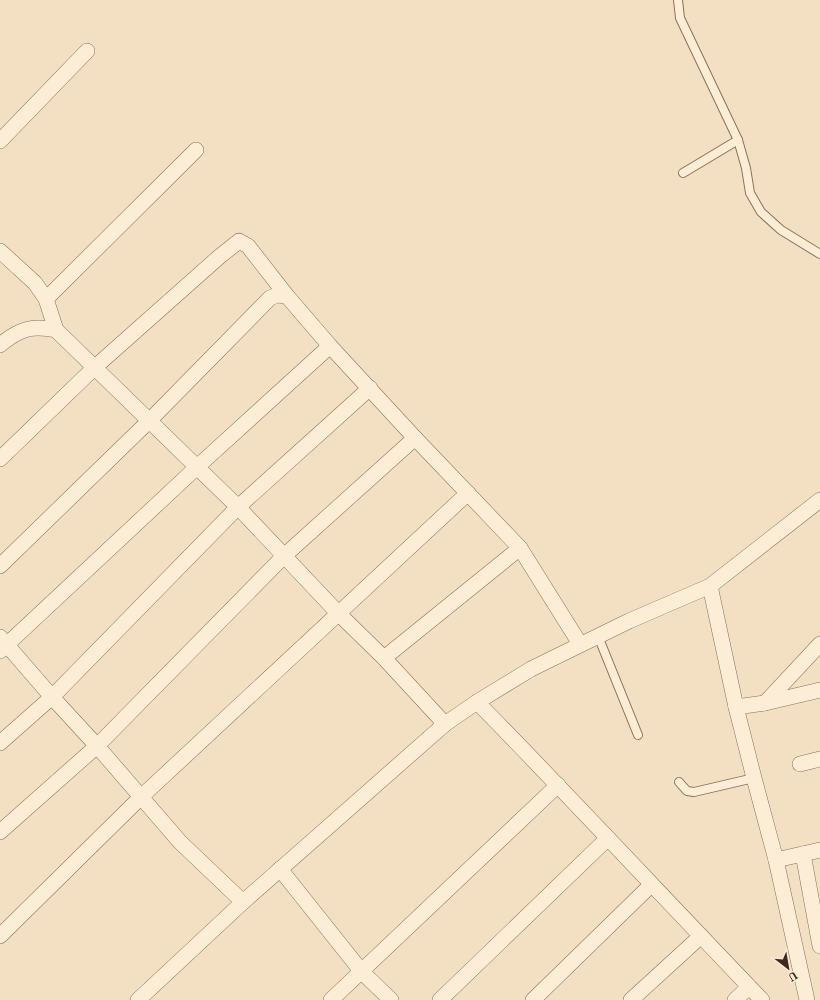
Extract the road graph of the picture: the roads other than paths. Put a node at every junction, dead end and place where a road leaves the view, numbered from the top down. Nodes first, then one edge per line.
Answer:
1 (678, 0) edge
2 (87, 51) dead end
3 (738, 140) junction
4 (0, 141) edge
5 (196, 150) dead end
6 (683, 173) dead end
7 (0, 251) edge
8 (820, 254) edge
9 (288, 296) junction
10 (46, 299) junction
11 (56, 330) junction
12 (0, 345) edge
13 (330, 346) junction
14 (94, 368) junction
15 (370, 388) junction
16 (149, 422) junction
17 (415, 438) junction
18 (0, 459) edge
19 (197, 467) junction
20 (468, 493) junction
21 (820, 500) edge
22 (238, 507) junction
23 (520, 548) junction
24 (285, 555) junction
25 (0, 566) edge
26 (710, 586) junction
27 (338, 613) junction
28 (598, 636) junction
29 (2, 644) edge
30 (580, 644) junction
31 (820, 644) edge
32 (384, 658) junction
33 (820, 690) edge
34 (52, 697) junction
35 (477, 702) junction
36 (765, 703) junction
37 (736, 707) junction
38 (445, 724) junction
39 (638, 735) dead end
40 (0, 742) edge
41 (97, 746) junction
42 (820, 759) edge
43 (800, 764) dead end
44 (754, 778) junction
45 (679, 782) dead end
46 (558, 785) junction
47 (141, 797) junction
48 (0, 832) edge
49 (608, 838) junction
50 (820, 850) edge
51 (803, 854) junction
52 (776, 860) junction
53 (280, 869) junction
54 (651, 885) junction
55 (243, 902) junction
56 (0, 936) edge
57 (701, 936) junction
58 (820, 946) edge
59 (362, 972) junction
60 (749, 987) junction
61 (138, 1000) edge
62 (331, 1000) edge
63 (391, 1000) edge
64 (440, 1000) edge
65 (533, 1000) edge
66 (631, 1000) edge
67 (735, 1000) edge
68 (762, 1000) edge
69 (808, 1000) edge

1 - 3 lane
2 - 4 street
3 - 6 lane
3 - 8 lane
5 - 10 street
7 - 10 street
9 - 13 street
9 - 14 street
9 - 16 street
10 - 11 street
11 - 12 street
11 - 14 street
13 - 15 street
13 - 19 street
14 - 16 street
14 - 18 street
15 - 17 street
15 - 22 street
16 - 19 street
16 - 25 street
17 - 20 street
17 - 24 street
19 - 22 street
19 - 29 street
20 - 23 street
20 - 27 street
21 - 26 street
22 - 24 street
22 - 34 street
23 - 30 street
23 - 32 street
24 - 27 street
24 - 41 street
26 - 28 street
26 - 37 street
27 - 32 street
27 - 47 street
28 - 30 street
28 - 39 lane
29 - 34 street
30 - 35 street
31 - 36 street
32 - 38 street
33 - 36 street
34 - 40 street
34 - 41 street
35 - 38 street
35 - 46 street
36 - 37 street
37 - 44 street
38 - 53 street
41 - 47 street
41 - 48 street
42 - 43 street
44 - 45 lane
44 - 52 street
46 - 49 street
46 - 59 street
47 - 55 street
47 - 56 street
49 - 54 street
49 - 64 street
50 - 51 street
51 - 52 street
51 - 58 street
52 - 69 street
53 - 55 street
53 - 59 street
54 - 57 street
54 - 65 street
55 - 61 street
57 - 60 street
57 - 66 street
59 - 62 street
59 - 63 street
60 - 67 street
60 - 68 street

